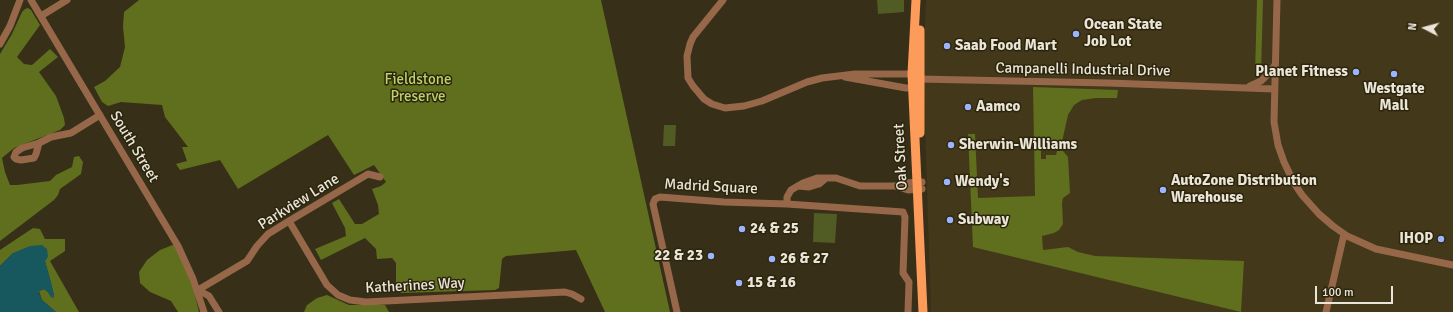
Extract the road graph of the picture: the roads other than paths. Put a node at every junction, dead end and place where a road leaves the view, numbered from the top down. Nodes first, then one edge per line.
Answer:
1 (20, 0) edge
2 (31, 0) edge
3 (67, 0) edge
4 (723, 0) edge
5 (916, 0) edge
6 (922, 0) edge
7 (1277, 0) edge
8 (41, 16) junction
9 (0, 44) edge
10 (1275, 65) junction
11 (843, 76) junction
12 (915, 76) junction
13 (1247, 87) junction
14 (912, 88) junction
15 (1274, 88) junction
16 (100, 115) junction
17 (39, 143) dead end
18 (380, 177) dead end
19 (919, 186) junction
20 (787, 204) junction
21 (290, 221) junction
22 (1344, 234) junction
23 (1453, 265) edge
24 (198, 290) junction
25 (581, 299) dead end
26 (204, 312) edge
27 (219, 312) edge
28 (677, 312) edge
29 (908, 312) edge
30 (923, 312) edge
31 (928, 312) edge
32 (1326, 312) edge

1 - 9 street
2 - 8 street, South Street
3 - 8 street
4 - 11 street, Campanelli Industrial Drive
5 - 12 main road, Oak Street
6 - 12 main road, Oak Street
7 - 10 street
8 - 16 street, South Street
10 - 13 street, Campanelli Industrial Drive
10 - 15 street
11 - 12 street, Campanelli Industrial Drive
11 - 14 street
12 - 13 street, Campanelli Industrial Drive
12 - 14 main road, Oak Street
12 - 19 main road, Oak Street
13 - 15 street, Campanelli Industrial Drive
14 - 19 main road, Oak Street
15 - 22 street
16 - 17 street
16 - 24 street, South Street
18 - 21 street, Parkview Lane
19 - 20 street
19 - 30 main road, Oak Street
19 - 31 main road, Oak Street
20 - 28 street, Madrid Square
20 - 29 street, Madrid Square
21 - 24 street, Parkview Lane
21 - 25 street, Katherines Way
22 - 23 street
22 - 32 street
24 - 26 street, South Street
24 - 27 street

